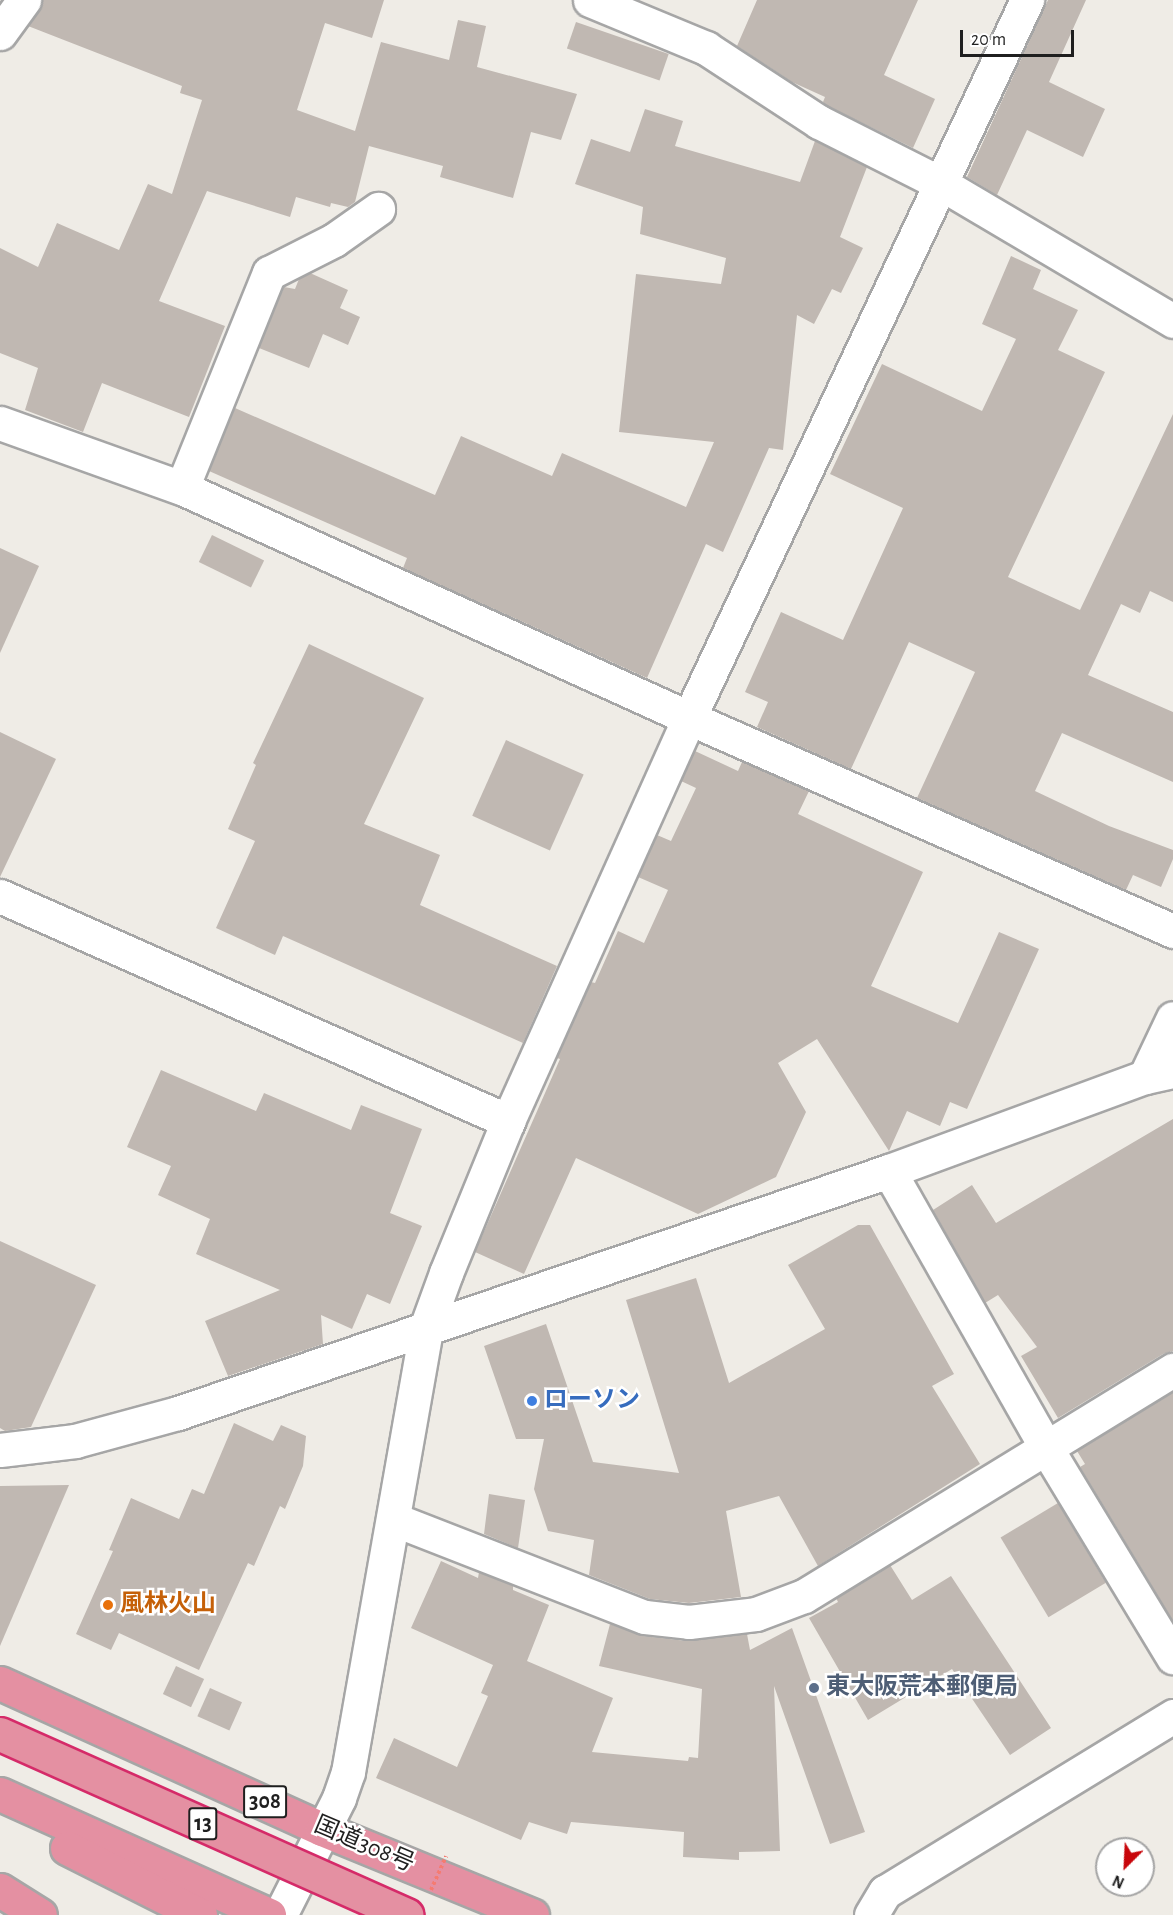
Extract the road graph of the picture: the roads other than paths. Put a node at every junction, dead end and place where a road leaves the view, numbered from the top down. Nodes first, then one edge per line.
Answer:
1 (24, 0) edge
2 (590, 0) edge
3 (1027, 0) edge
4 (0, 33) edge
5 (940, 183) junction
6 (378, 209) dead end
7 (1173, 321) edge
8 (0, 423) edge
9 (182, 488) junction
10 (689, 718) junction
11 (0, 896) edge
12 (1173, 931) edge
13 (1173, 1018) edge
14 (1159, 1074) edge
15 (508, 1121) junction
16 (889, 1171) junction
17 (426, 1328) junction
18 (1173, 1370) edge
19 (1045, 1446) junction
20 (0, 1450) edge
21 (393, 1519) junction
22 (1173, 1657) edge
23 (0, 1683) edge
24 (1173, 1716) edge
25 (0, 1734) edge
26 (0, 1794) edge
27 (0, 1815) edge
28 (322, 1829) junction
29 (0, 1890) edge
30 (417, 1908) edge
31 (40, 1915) edge
32 (200, 1915) edge
33 (269, 1915) edge
34 (280, 1915) edge
35 (532, 1915) edge
36 (871, 1915) edge

1 - 4 street
2 - 5 street
3 - 5 street
5 - 7 street
5 - 10 street
6 - 9 street
8 - 9 street
9 - 10 street
10 - 12 street
10 - 15 street
11 - 15 street
13 - 14 street
14 - 16 street
15 - 17 street
16 - 17 street
16 - 19 street
17 - 20 street
17 - 21 street
18 - 19 street
19 - 21 street
19 - 22 street
21 - 28 street
23 - 28 highway, 国道308号 / 308
24 - 36 street
25 - 30 highway, 13, bridge
26 - 33 highway, 13
27 - 32 highway
28 - 34 street
28 - 35 highway, 国道308号 / 308
29 - 31 highway

